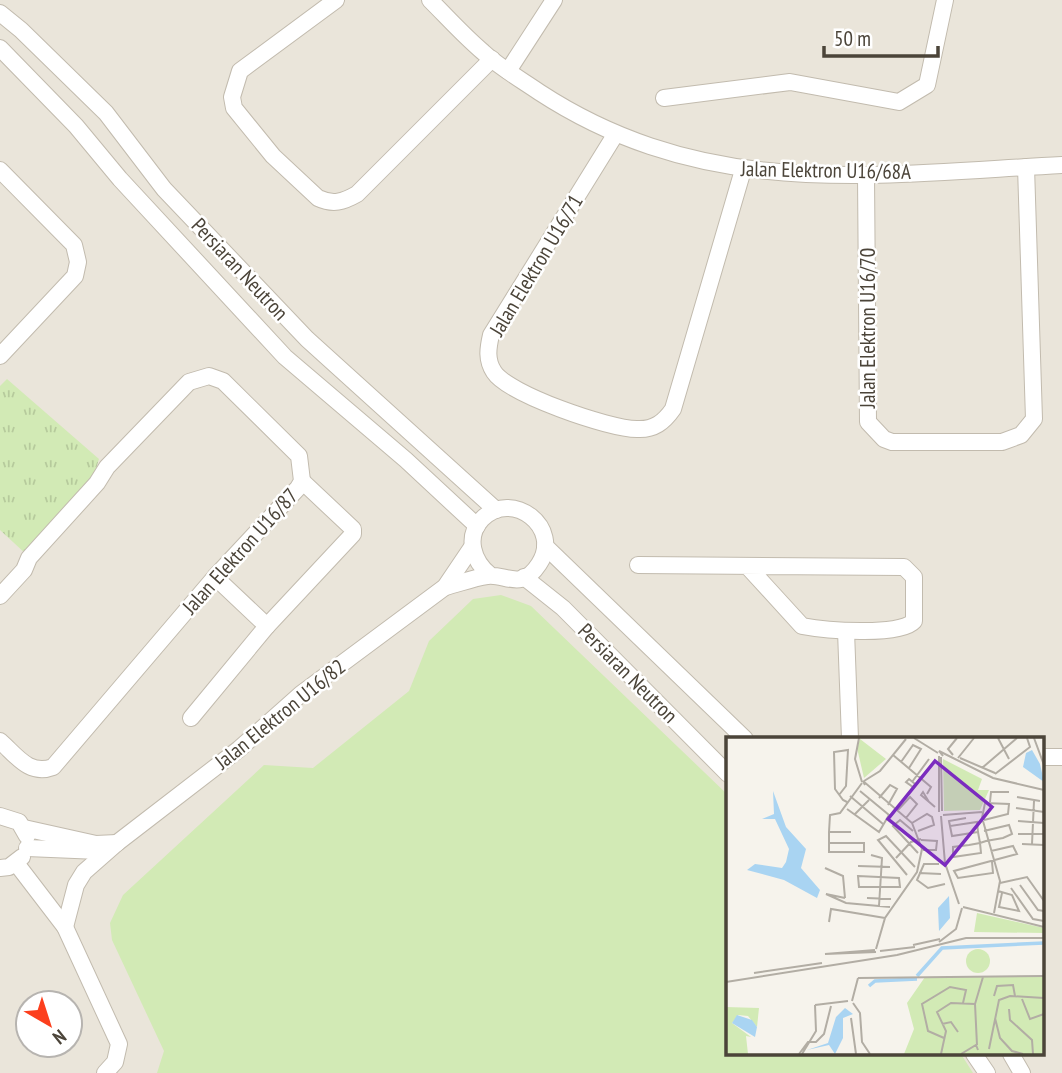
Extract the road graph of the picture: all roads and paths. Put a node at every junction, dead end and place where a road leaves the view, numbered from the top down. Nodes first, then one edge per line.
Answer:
1 (336, 0) edge
2 (430, 0) edge
3 (554, 0) edge
4 (945, 0) edge
5 (0, 13) edge
6 (0, 48) edge
7 (492, 59) junction
8 (508, 71) junction
9 (664, 98) dead end
10 (615, 135) junction
11 (1062, 165) edge
12 (1026, 167) junction
13 (0, 170) edge
14 (743, 170) junction
15 (866, 176) junction
16 (0, 356) edge
17 (302, 481) junction
18 (496, 510) junction
19 (477, 526) junction
20 (545, 546) junction
21 (472, 547) junction
22 (638, 565) dead end
23 (749, 568) junction
24 (490, 575) junction
25 (215, 577) junction
26 (524, 577) junction
27 (445, 587) junction
28 (0, 596) edge
29 (267, 626) junction
30 (846, 631) junction
31 (191, 718) dead end
32 (743, 737) edge
33 (850, 737) edge
34 (0, 741) edge
35 (1044, 757) edge
36 (1062, 757) edge
37 (726, 772) edge
38 (0, 816) edge
39 (24, 828) junction
40 (117, 843) junction
41 (27, 848) junction
42 (8, 865) edge
43 (65, 927) junction
44 (975, 1056) edge
45 (1013, 1056) edge
46 (105, 1073) edge
47 (986, 1073) edge
48 (1022, 1073) edge

1 - 7 street
2 - 7 street, Jalan Elektron U16/68A
3 - 8 street
4 - 9 street
5 - 18 street, Persiaran Neutron
6 - 19 street, Persiaran Neutron
7 - 8 street, Jalan Elektron U16/68A
8 - 10 street, Jalan Elektron U16/68A
10 - 14 street, Jalan Elektron U16/68A
10 - 14 street, Jalan Elektron U16/71
11 - 12 street, Jalan Elektron U16/68A
12 - 15 street, Jalan Elektron U16/68A
12 - 15 street, Jalan Elektron U16/70
13 - 16 street
14 - 15 street, Jalan Elektron U16/68A
17 - 25 street, Jalan Elektron U16/87
17 - 28 street, Jalan Elektron U16/87
17 - 29 street
18 - 19 street
18 - 20 street
19 - 21 street
20 - 26 street
20 - 32 street, Persiaran Neutron
21 - 24 street
21 - 27 street
22 - 23 street
23 - 30 street
23 - 30 street
24 - 26 street
24 - 27 street
25 - 29 street
25 - 34 street, Jalan Elektron U16/87
26 - 37 street, Persiaran Neutron
27 - 40 street, Jalan Elektron U16/82
29 - 31 street
30 - 33 street
35 - 36 street
38 - 39 street
39 - 40 street
39 - 41 street
40 - 41 street
40 - 43 street, Jalan Elektron U16/82
41 - 42 street
42 - 43 street
43 - 46 street
44 - 47 street
45 - 48 street

